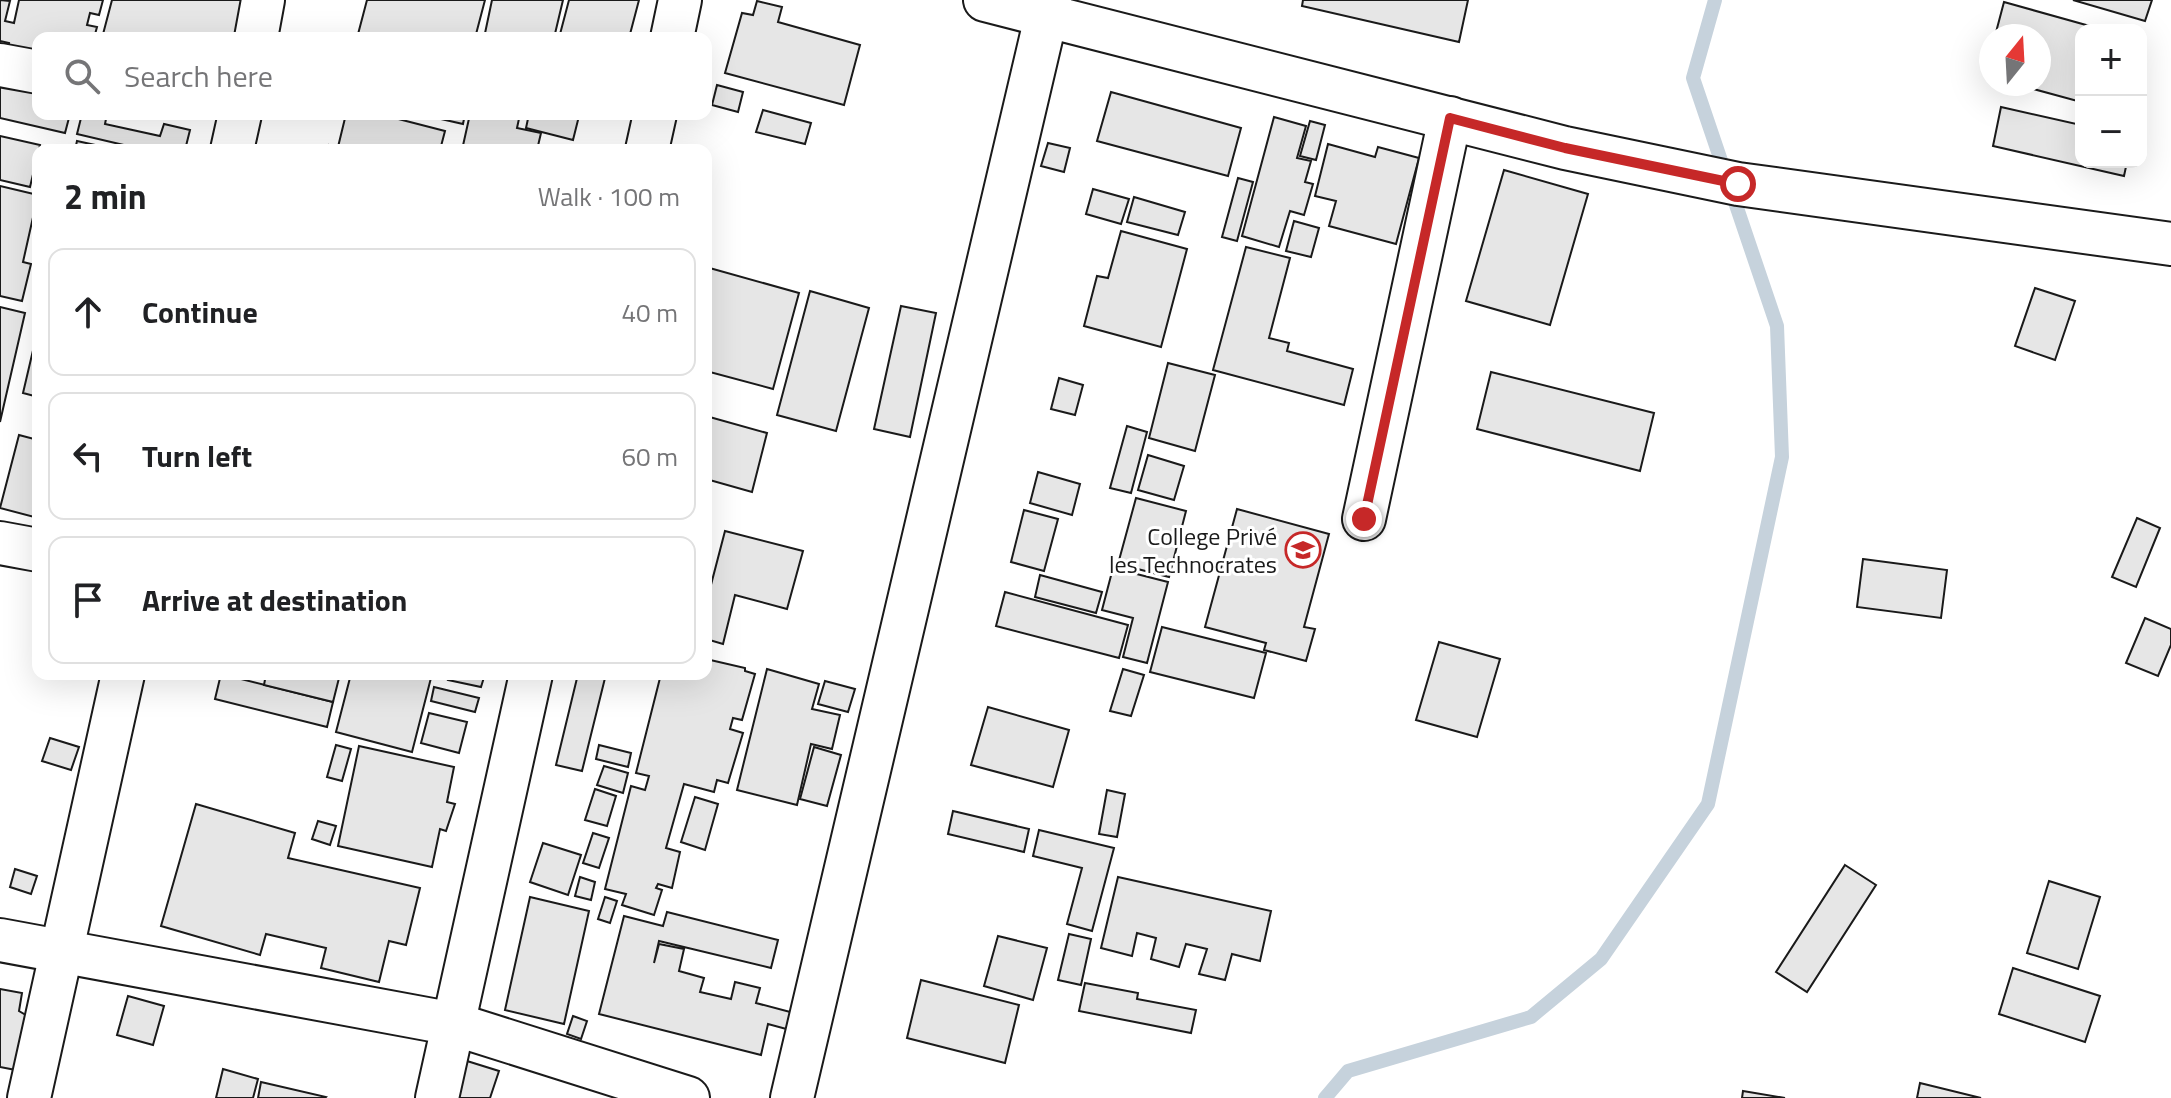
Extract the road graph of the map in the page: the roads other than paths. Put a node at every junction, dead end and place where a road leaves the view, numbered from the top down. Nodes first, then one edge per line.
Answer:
1 (263, 0) edge
2 (680, 0) edge
3 (985, 0) edge
4 (1048, 7) edge
5 (257, 32) edge
6 (673, 32) edge
7 (0, 65) edge
8 (32, 71) edge
9 (1450, 118) junction
10 (239, 120) edge
11 (654, 120) edge
12 (233, 144) edge
13 (648, 144) edge
14 (2171, 244) edge
15 (1364, 519) dead end
16 (0, 543) edge
17 (32, 549) edge
18 (122, 680) edge
19 (530, 680) edge
20 (0, 940) edge
21 (61, 952) junction
22 (454, 1024) junction
23 (29, 1098) edge
24 (437, 1098) edge
25 (688, 1098) edge
26 (792, 1098) edge

1 - 5 street
2 - 6 street
3 - 4 street
4 - 9 street
4 - 26 street
7 - 8 street
9 - 14 street
9 - 15 street
10 - 12 street
11 - 13 street
16 - 17 street
18 - 21 street
19 - 22 street
20 - 21 street
21 - 22 street
21 - 23 street
22 - 24 street
22 - 25 street

